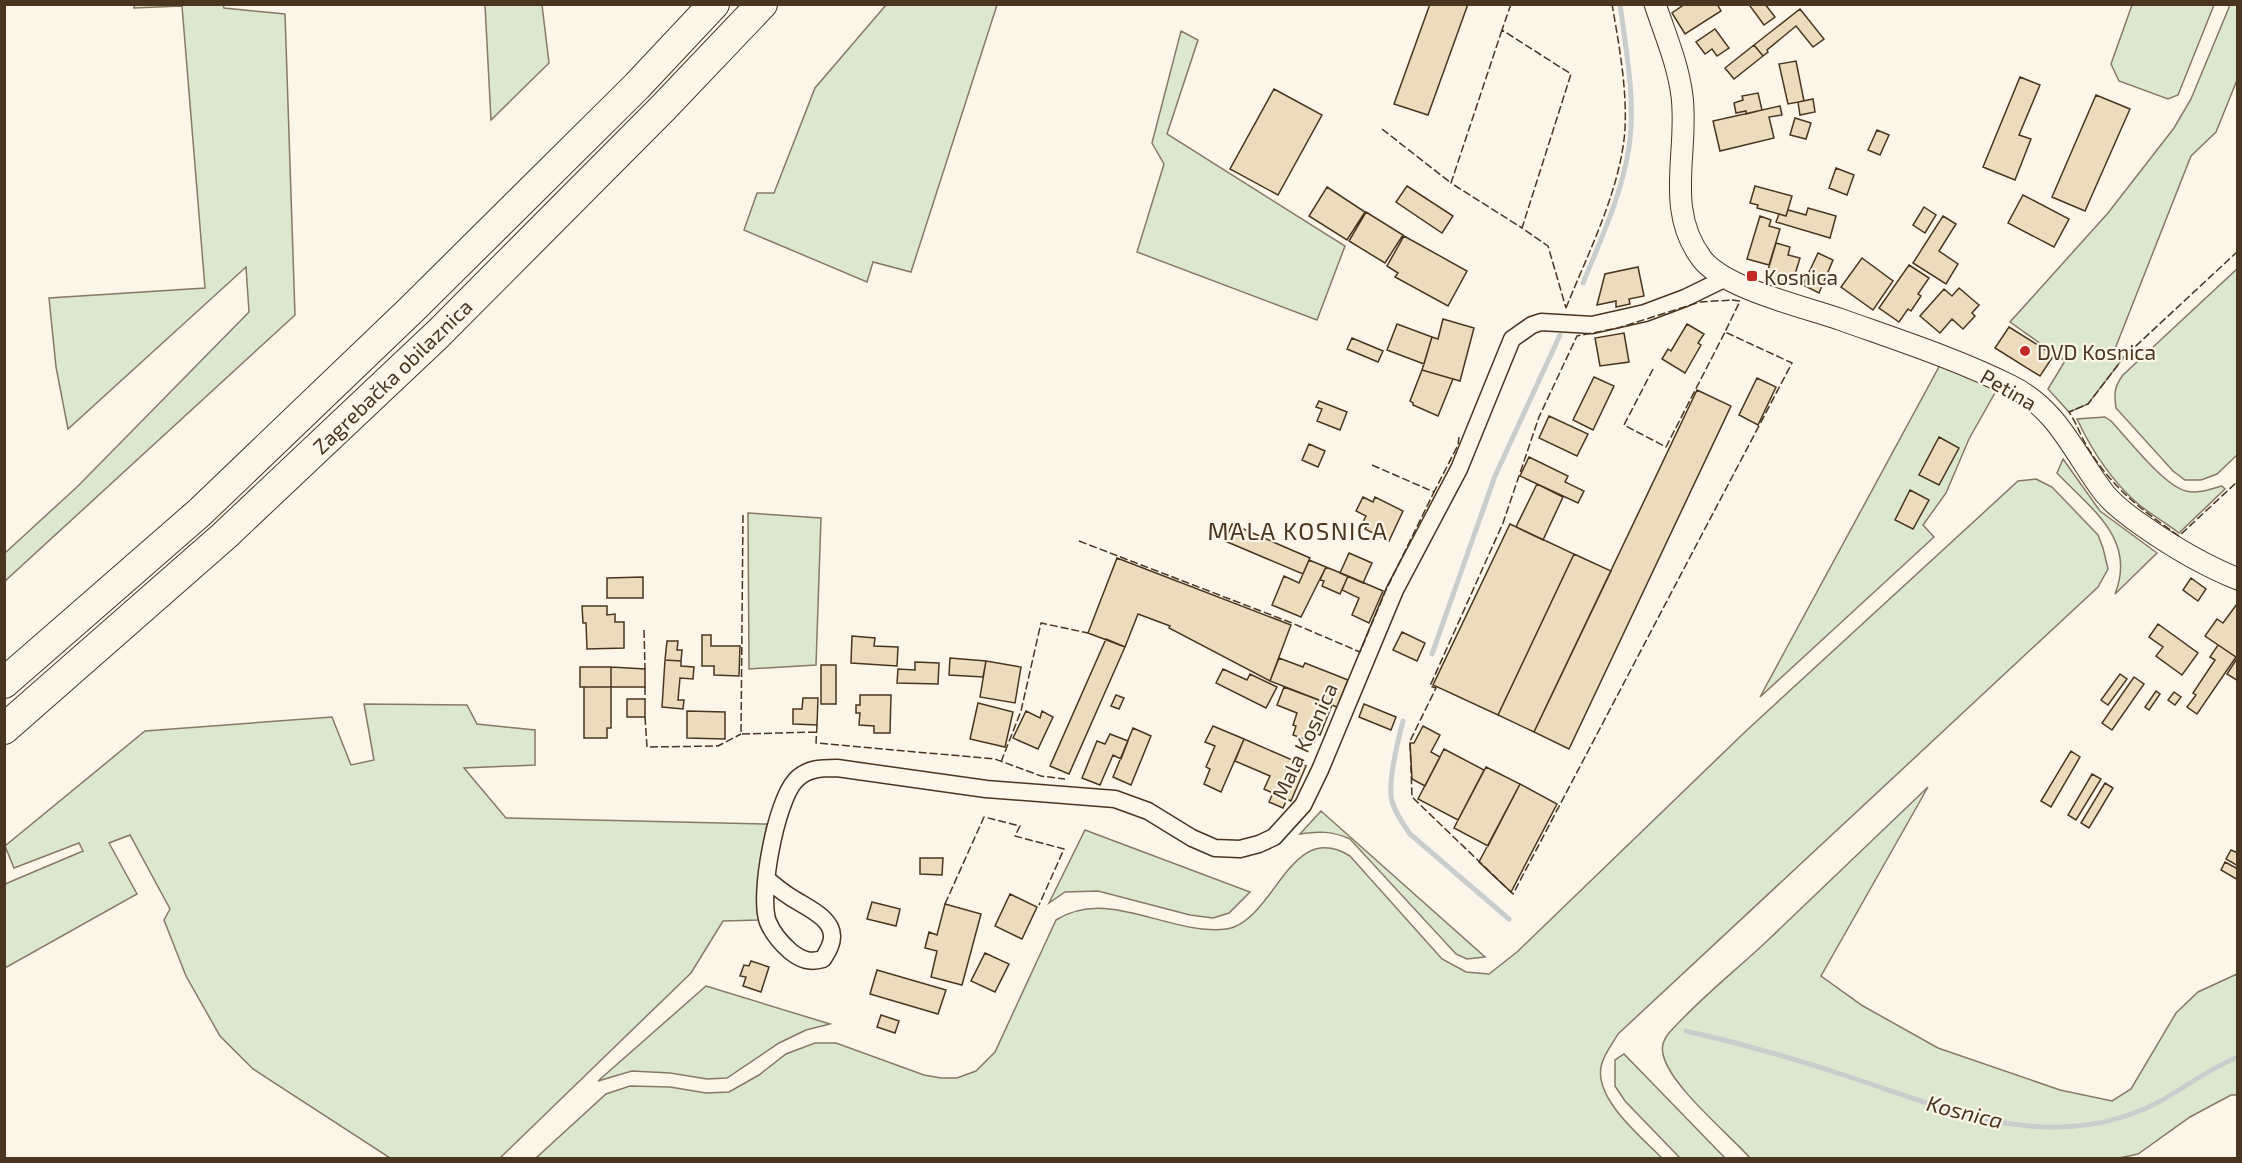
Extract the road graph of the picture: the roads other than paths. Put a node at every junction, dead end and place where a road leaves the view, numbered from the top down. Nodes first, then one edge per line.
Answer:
1 (714, 4) edge
2 (762, 4) edge
3 (1655, 4) edge
4 (1726, 278) junction
5 (2238, 579) edge
6 (4, 683) edge
7 (4, 729) edge
8 (767, 879) junction

1 - 6 highway, Zagrebačka obilaznica
2 - 7 highway, Zagrebačka obilaznica
3 - 4 street, Petina
4 - 5 street, Petina
4 - 8 street, Mala Kosnica
8 - 8 street, Mala Kosnica

